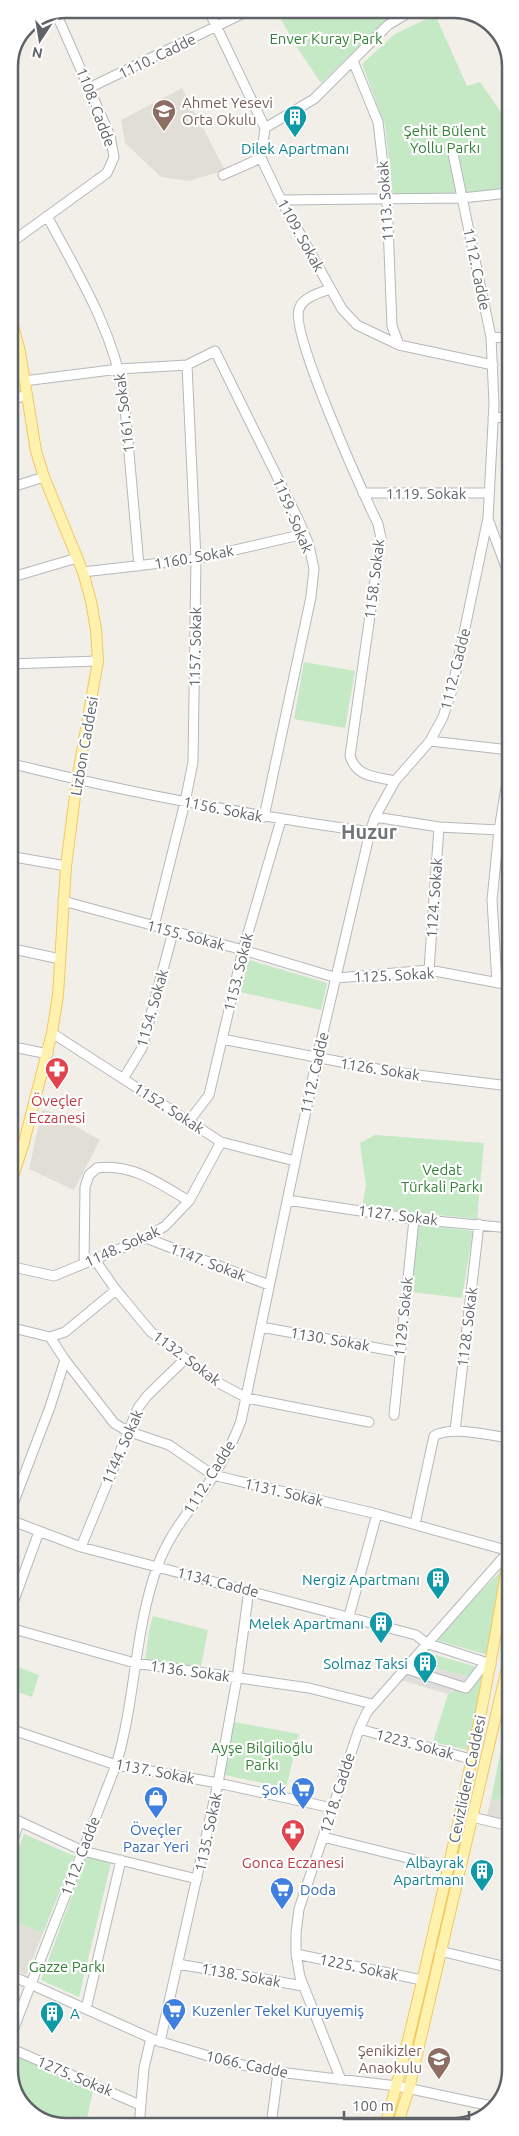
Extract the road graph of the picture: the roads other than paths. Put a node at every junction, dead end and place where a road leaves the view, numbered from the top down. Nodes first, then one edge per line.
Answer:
1 (58, 18) edge
2 (212, 18) edge
3 (235, 18) edge
4 (400, 18) edge
5 (216, 28) junction
6 (353, 61) junction
7 (89, 88) junction
8 (265, 128) junction
9 (452, 149) dead end
10 (261, 158) junction
11 (223, 175) dead end
12 (502, 194) edge
13 (462, 198) junction
14 (387, 199) junction
15 (281, 200) junction
16 (47, 216) junction
17 (18, 237) edge
18 (330, 289) junction
19 (491, 338) junction
20 (502, 338) edge
21 (18, 344) edge
22 (399, 345) junction
23 (187, 364) junction
24 (493, 364) junction
25 (119, 369) junction
26 (24, 381) junction
27 (26, 395) junction
28 (18, 398) edge
29 (493, 417) junction
30 (502, 418) edge
31 (44, 477) junction
32 (18, 485) edge
33 (363, 492) junction
34 (488, 493) junction
35 (488, 518) junction
36 (304, 534) junction
37 (502, 554) edge
38 (77, 558) junction
39 (196, 559) junction
40 (139, 566) junction
41 (83, 572) junction
42 (18, 575) edge
43 (98, 661) junction
44 (18, 664) edge
45 (430, 741) junction
46 (502, 749) edge
47 (18, 765) edge
48 (77, 780) junction
49 (395, 781) junction
50 (185, 802) junction
51 (502, 812) edge
52 (375, 816) junction
53 (264, 817) junction
54 (281, 820) junction
55 (438, 827) junction
56 (499, 830) junction
57 (370, 832) junction
58 (18, 858) edge
59 (66, 866) junction
60 (63, 901) junction
61 (154, 926) junction
62 (174, 932) junction
63 (18, 950) edge
64 (243, 950) junction
65 (60, 959) junction
66 (429, 970) junction
67 (337, 978) junction
68 (497, 983) junction
69 (502, 984) edge
70 (52, 1034) junction
71 (222, 1039) junction
72 (18, 1048) edge
73 (48, 1054) junction
74 (317, 1058) junction
75 (123, 1079) junction
76 (502, 1085) edge
77 (189, 1121) junction
78 (221, 1142) junction
79 (18, 1145) edge
80 (23, 1146) junction
81 (295, 1160) junction
82 (18, 1161) edge
83 (287, 1200) junction
84 (189, 1201) junction
85 (414, 1219) junction
86 (479, 1224) junction
87 (502, 1227) edge
88 (146, 1238) junction
89 (96, 1260) junction
90 (84, 1263) junction
91 (18, 1268) edge
92 (269, 1285) junction
93 (116, 1290) junction
94 (260, 1327) junction
95 (18, 1329) edge
96 (50, 1337) junction
97 (400, 1352) junction
98 (64, 1360) junction
99 (184, 1360) junction
100 (247, 1398) junction
101 (394, 1415) dead end
102 (369, 1422) dead end
103 (127, 1431) junction
104 (455, 1431) junction
105 (502, 1437) edge
106 (214, 1475) junction
107 (18, 1491) edge
108 (377, 1514) junction
109 (18, 1523) edge
110 (415, 1524) junction
111 (39, 1532) junction
112 (81, 1547) junction
113 (502, 1548) edge
114 (502, 1558) edge
115 (157, 1567) junction
116 (18, 1589) edge
117 (250, 1590) junction
118 (502, 1590) edge
119 (349, 1616) junction
120 (18, 1630) edge
121 (426, 1643) junction
122 (135, 1663) junction
123 (489, 1663) junction
124 (404, 1668) junction
125 (237, 1678) junction
126 (502, 1696) edge
127 (372, 1704) junction
128 (359, 1729) junction
129 (18, 1732) edge
130 (471, 1759) junction
131 (116, 1765) junction
132 (218, 1783) junction
133 (332, 1808) junction
134 (472, 1817) junction
135 (19, 1822) joint
136 (502, 1824) edge
137 (18, 1825) edge
138 (323, 1837) junction
139 (82, 1851) junction
140 (121, 1860) junction
141 (448, 1868) junction
142 (197, 1879) junction
143 (440, 1951) junction
144 (296, 1954) junction
145 (178, 1964) junction
146 (502, 1966) edge
147 (18, 1979) edge
148 (422, 1980) junction
149 (30, 1984) junction
150 (303, 1986) junction
151 (86, 2009) junction
152 (18, 2016) edge
153 (156, 2040) junction
154 (18, 2052) edge
155 (278, 2072) junction
156 (341, 2080) junction
157 (397, 2086) junction
158 (409, 2089) junction
159 (140, 2105) junction
160 (485, 2106) edge
161 (139, 2118) edge
162 (272, 2118) edge
163 (387, 2118) edge
164 (400, 2118) edge

1 - 7 street, 1108. Cadde
2 - 5 street
3 - 5 street, 1110. Cadde
4 - 6 street
5 - 7 street, 1110. Cadde
5 - 8 street
6 - 8 street
6 - 14 street, 1113. Sokak
7 - 16 street, 1108. Cadde
8 - 10 street
9 - 13 street, 1112. Cadde
10 - 11 street
10 - 15 street, 1109. Sokak
12 - 13 street
13 - 14 street
13 - 19 street, 1112. Cadde
14 - 15 street
14 - 22 street, 1113. Sokak
15 - 18 street, 1109. Sokak
16 - 17 street, 1108. Cadde
16 - 25 street, 1161. Sokak
18 - 22 street, 1109. Sokak
18 - 33 street, 1158. Sokak
19 - 20 street
19 - 24 street, 1112. Cadde
21 - 26 main road, Lizbon Caddesi
22 - 24 street, 1109. Sokak
23 - 25 street, 1159. Sokak
23 - 36 street, 1159. Sokak
23 - 39 street, 1157. Sokak
24 - 29 street, 1112. Cadde
25 - 26 street, 1159. Sokak
25 - 40 street, 1161. Sokak
26 - 27 main road, Lizbon Caddesi
27 - 28 street
27 - 31 main road, Lizbon Caddesi
29 - 30 street
29 - 34 street, 1112. Cadde
31 - 32 street
31 - 38 main road, Lizbon Caddesi
33 - 34 street, 1119. Sokak
33 - 49 street, 1158. Sokak
34 - 35 street, 1112. Cadde
35 - 37 street
35 - 45 street, 1112. Cadde
36 - 39 street, 1160. Sokak
36 - 53 street, 1159. Sokak
38 - 41 main road, Lizbon Caddesi
38 - 42 street
39 - 40 street, 1160. Sokak
39 - 50 street, 1157. Sokak
40 - 41 street, 1160. Sokak
41 - 43 main road, Lizbon Caddesi
43 - 44 street
43 - 48 main road, Lizbon Caddesi
45 - 46 street
45 - 49 street, 1112. Cadde
47 - 48 street, 1156. Sokak
48 - 50 street, 1156. Sokak
48 - 59 main road, Lizbon Caddesi
49 - 52 street, 1112. Cadde
50 - 53 street, 1156. Sokak
50 - 61 street, 1157. Sokak
51 - 56 street
52 - 55 street
52 - 57 street, 1112. Cadde
53 - 54 street, 1156. Sokak
54 - 57 street, 1156. Sokak
54 - 64 street, 1153. Sokak
55 - 56 street
55 - 66 street, 1124. Sokak
56 - 68 street
57 - 67 street, 1112. Cadde
58 - 59 street
59 - 60 main road, Lizbon Caddesi
60 - 61 street, 1155. Sokak
60 - 65 main road, Lizbon Caddesi
61 - 62 street, 1155. Sokak
62 - 64 street, 1155. Sokak
62 - 75 street, 1154. Sokak
63 - 65 street
64 - 67 street, 1155. Sokak
64 - 71 street, 1153. Sokak
65 - 70 main road, Lizbon Caddesi
66 - 67 street, 1125. Sokak
66 - 68 street, 1125. Sokak
67 - 74 street, 1112. Cadde
68 - 69 street, 1125. Sokak
70 - 73 main road, Lizbon Caddesi
70 - 75 street, 1152. Sokak
71 - 74 street, 1126. Sokak
71 - 77 street, 1153. Sokak
72 - 73 street
73 - 80 main road, Lizbon Caddesi
74 - 76 street, 1126. Sokak
74 - 81 street, 1112. Cadde
75 - 77 street, 1152. Sokak
77 - 78 street, 1152. Sokak
78 - 81 street, 1152. Sokak
78 - 84 street, 1148. Sokak
79 - 80 street
80 - 82 main road, Lizbon Caddesi
81 - 83 street, 1112. Cadde
83 - 85 street, 1127. Sokak
83 - 92 street, 1112. Cadde
84 - 88 street, 1148. Sokak
84 - 90 street
85 - 86 street, 1127. Sokak
85 - 97 street, 1129. Sokak
86 - 87 street, 1127. Sokak
86 - 104 street, 1128. Sokak
88 - 89 street, 1148. Sokak
88 - 92 street, 1147. Sokak
89 - 90 street, 1148. Sokak
89 - 93 street, 1132. Sokak
90 - 91 street, 1148. Sokak
92 - 94 street, 1112. Cadde
93 - 96 street
93 - 99 street, 1132. Sokak
94 - 97 street, 1130. Sokak
94 - 100 street, 1112. Cadde
95 - 96 street
96 - 98 street, 1131. Sokak
97 - 101 street, 1129. Sokak
98 - 103 street, 1131. Sokak
98 - 107 street
99 - 100 street, 1132. Sokak
99 - 103 street, 1144. Sokak
100 - 102 street, 1132. Sokak
100 - 106 street, 1112. Cadde
103 - 106 street, 1131. Sokak
103 - 112 street, 1144. Sokak
104 - 105 street
104 - 110 street
106 - 108 street, 1131. Sokak
106 - 115 street, 1112. Cadde
108 - 110 street, 1131. Sokak
108 - 119 street
109 - 111 street, 1134. Cadde
110 - 113 street, 1131. Sokak
111 - 112 street, 1134. Cadde
111 - 116 street
112 - 115 street, 1134. Cadde
114 - 121 street, 1218. Cadde
115 - 117 street, 1134. Cadde
115 - 122 street, 1112. Cadde
117 - 119 street, 1134. Cadde
117 - 125 street, 1135. Sokak
118 - 123 main road, Cevizlidere Caddesi
119 - 121 street, 1134. Cadde
120 - 122 street, 1136. Sokak
121 - 123 street, 1134. Cadde
121 - 124 street, 1218. Cadde
122 - 125 street, 1136. Sokak
122 - 131 street, 1112. Cadde
123 - 124 street
123 - 130 main road, Cevizlidere Caddesi
124 - 127 street, 1218. Cadde
125 - 127 street, 1136. Sokak
125 - 132 street, 1135. Sokak
126 - 134 main road, Cevizlidere Caddesi
127 - 128 street, 1218. Cadde
128 - 130 street, 1223. Sokak
128 - 133 street, 1218. Cadde
129 - 131 street, 1137. Sokak
130 - 141 main road, Cevizlidere Caddesi
131 - 132 street, 1137. Sokak
131 - 139 street, 1112. Cadde
132 - 133 street, 1137. Sokak
132 - 142 street, 1135. Sokak
133 - 138 street, 1218. Cadde
134 - 136 street
134 - 143 main road, Cevizlidere Caddesi
135 - 137 street
135 - 139 street
138 - 141 street
138 - 144 street, 1218. Cadde
139 - 140 street
139 - 149 street, 1112. Cadde
140 - 142 street
140 - 151 street
141 - 148 main road, Cevizlidere Caddesi
142 - 145 street, 1135. Sokak
143 - 146 street
143 - 158 main road, Cevizlidere Caddesi
144 - 148 street, 1225. Sokak
144 - 150 street, 1218. Cadde
145 - 150 street, 1138. Sokak
145 - 153 street, 1135. Sokak
147 - 149 street, 1066. Cadde
148 - 157 main road, Cevizlidere Caddesi
149 - 151 street, 1066. Cadde
149 - 152 street, 1112. Cadde
150 - 156 street, 1218. Cadde
151 - 153 street, 1066. Cadde
153 - 155 street, 1066. Cadde
153 - 159 street, 1135. Sokak
154 - 159 street, 1275. Sokak
155 - 156 street, 1066. Cadde
155 - 162 street
156 - 157 street, 1066. Cadde
157 - 158 street, 1066. Cadde
157 - 163 main road, Cevizlidere Caddesi
158 - 160 street, 1066. Cadde
158 - 164 main road, Cevizlidere Caddesi
159 - 161 street, 1135. Sokak

